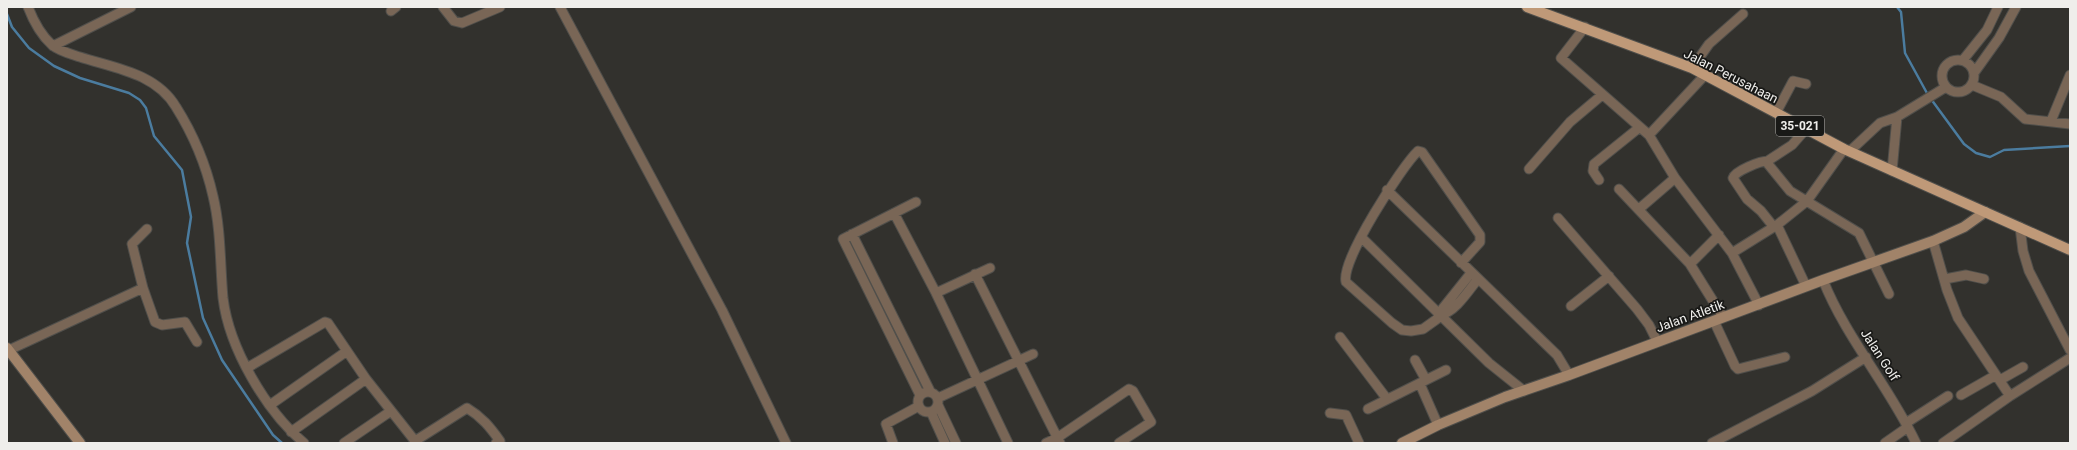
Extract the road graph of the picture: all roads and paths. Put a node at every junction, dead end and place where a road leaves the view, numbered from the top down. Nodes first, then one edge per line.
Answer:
1 (39, 7) edge
2 (131, 7) edge
3 (443, 7) edge
4 (500, 7) edge
5 (560, 7) edge
6 (1527, 7) edge
7 (1998, 7) edge
8 (2016, 7) edge
9 (29, 9) edge
10 (1743, 14) dead end
11 (1585, 27) junction
12 (53, 46) junction
13 (1963, 60) junction
14 (1692, 68) junction
15 (1974, 73) junction
16 (1705, 75) junction
17 (2070, 75) edge
18 (1806, 84) dead end
19 (1972, 85) junction
20 (1942, 89) junction
21 (1602, 96) junction
22 (1776, 113) junction
23 (1897, 117) junction
24 (2051, 121) junction
25 (2070, 124) edge
26 (1640, 127) junction
27 (1806, 129) junction
28 (1649, 135) junction
29 (1847, 150) junction
30 (1768, 161) junction
31 (1529, 169) dead end
32 (1892, 171) junction
33 (1675, 178) junction
34 (1599, 180) dead end
35 (1619, 189) dead end
36 (1387, 190) junction
37 (1807, 201) junction
38 (916, 202) dead end
39 (1639, 209) junction
40 (1985, 212) junction
41 (894, 213) junction
42 (1558, 218) dead end
43 (1775, 225) junction
44 (2020, 227) junction
45 (147, 229) dead end
46 (852, 234) junction
47 (1719, 236) junction
48 (1362, 238) junction
49 (1933, 241) junction
50 (2070, 250) edge
51 (1732, 253) junction
52 (1872, 262) junction
53 (1461, 263) junction
54 (1690, 264) junction
55 (990, 268) dead end
56 (975, 274) junction
57 (1475, 276) junction
58 (1609, 276) junction
59 (1944, 279) junction
60 (1984, 279) dead end
61 (1823, 280) junction
62 (1806, 286) junction
63 (143, 288) junction
64 (936, 294) junction
65 (1889, 294) dead end
66 (1759, 305) junction
67 (1571, 306) dead end
68 (892, 314) junction
69 (1441, 315) junction
70 (882, 319) junction
71 (1718, 319) junction
72 (1340, 337) dead end
73 (1657, 341) junction
74 (197, 342) dead end
75 (8, 349) edge
76 (2070, 350) edge
77 (347, 351) junction
78 (1033, 354) dead end
79 (1785, 357) dead end
80 (1866, 357) junction
81 (2070, 358) edge
82 (1018, 360) junction
83 (1415, 360) dead end
84 (2023, 367) dead end
85 (247, 368) junction
86 (1446, 370) dead end
87 (1569, 375) junction
88 (978, 378) junction
89 (1998, 378) junction
90 (366, 379) junction
91 (1423, 382) junction
92 (930, 391) junction
93 (1524, 391) junction
94 (920, 395) junction
95 (1961, 395) dead end
96 (1948, 396) dead end
97 (2010, 396) junction
98 (1387, 399) junction
99 (938, 401) junction
100 (270, 404) junction
101 (919, 406) junction
102 (1368, 409) dead end
103 (391, 411) junction
104 (930, 412) junction
105 (1330, 412) dead end
106 (1907, 424) junction
107 (1438, 425) junction
108 (291, 432) junction
109 (1059, 440) edge
110 (1130, 440) edge
111 (413, 442) edge
112 (499, 442) edge
113 (80, 443) edge
114 (304, 443) edge
115 (344, 443) edge
116 (786, 443) edge
117 (893, 443) edge
118 (945, 443) edge
119 (956, 443) edge
120 (1008, 443) edge
121 (1046, 443) edge
122 (1119, 443) edge
123 (1359, 443) edge
124 (1402, 443) edge
125 (1712, 443) edge
126 (1886, 443) edge
127 (1916, 443) edge
128 (1943, 443) edge

1 - 9 street
2 - 12 street
3 - 4 street
5 - 116 street
6 - 11 main road, Jalan Perusahaan / 35-021
7 - 13 street
8 - 15 street
9 - 12 street
10 - 14 street
11 - 14 main road, Jalan Perusahaan / 35-021
11 - 21 street
12 - 85 street
13 - 15 street
13 - 20 street
14 - 16 main road, Jalan Perusahaan / 35-021
15 - 19 street
16 - 22 main road, Jalan Perusahaan / 35-021
16 - 28 street
17 - 24 street
18 - 22 street
19 - 20 street
19 - 24 street
20 - 23 street
21 - 26 street
21 - 31 street
22 - 27 main road, Jalan Perusahaan / 35-021
23 - 29 street
23 - 32 street
24 - 25 street
26 - 28 street
26 - 34 street
27 - 29 main road, Jalan Perusahaan / 35-021
27 - 30 street
28 - 33 street
29 - 32 main road, Jalan Perusahaan / 35-021
29 - 37 street
30 - 37 street
30 - 43 street
32 - 40 main road, Jalan Perusahaan / 35-021
33 - 39 street
33 - 47 street
35 - 39 street
36 - 48 street
36 - 53 street
36 - 53 street
37 - 43 street
37 - 52 street
38 - 41 street
39 - 54 street
40 - 44 main road, Jalan Perusahaan / 35-021
40 - 49 street, Jalan Atletik
41 - 46 street
41 - 64 street
42 - 58 street
43 - 51 street
43 - 62 street
44 - 50 main road, Jalan Perusahaan / 35-021
44 - 76 street
45 - 63 street
46 - 68 street
46 - 70 street
47 - 51 street
47 - 54 street
48 - 69 street
48 - 69 street
49 - 52 street, Jalan Atletik
49 - 59 street
51 - 66 street
52 - 61 street, Jalan Atletik
52 - 65 street
53 - 57 street
54 - 71 street
55 - 56 street
56 - 64 street
56 - 82 street
57 - 69 street
57 - 87 street
58 - 67 street
58 - 73 street
59 - 60 street
59 - 89 street
61 - 62 street, Jalan Atletik
61 - 80 street, Jalan Golf
62 - 66 street, Jalan Atletik
63 - 74 street
63 - 75 street
64 - 88 street
66 - 71 street, Jalan Atletik
68 - 70 street
68 - 92 street
69 - 93 street
70 - 94 street
71 - 73 street, Jalan Atletik
71 - 79 street
72 - 98 street
73 - 87 street, Jalan Atletik
75 - 113 street
77 - 85 street
77 - 90 street
77 - 100 street
78 - 82 street
80 - 106 street, Jalan Golf
80 - 125 street
81 - 97 street
82 - 88 street
82 - 109 street
83 - 91 street
84 - 89 street
85 - 100 street
86 - 91 street
87 - 93 street, Jalan Atletik
88 - 99 street
88 - 120 street
89 - 95 street
89 - 97 street
90 - 103 street
90 - 108 street
91 - 98 street
91 - 107 street
92 - 94 street
92 - 99 street
93 - 107 street, Jalan Atletik
94 - 101 street
96 - 106 street
97 - 128 street
98 - 102 street
99 - 104 street
99 - 119 street
100 - 108 street
101 - 104 street
101 - 117 street
103 - 111 street
103 - 115 street
104 - 118 street
105 - 123 street
106 - 126 street
106 - 127 street, Jalan Golf
107 - 124 street, Jalan Atletik
108 - 114 street
109 - 110 street
109 - 121 street
110 - 122 street
111 - 112 street

